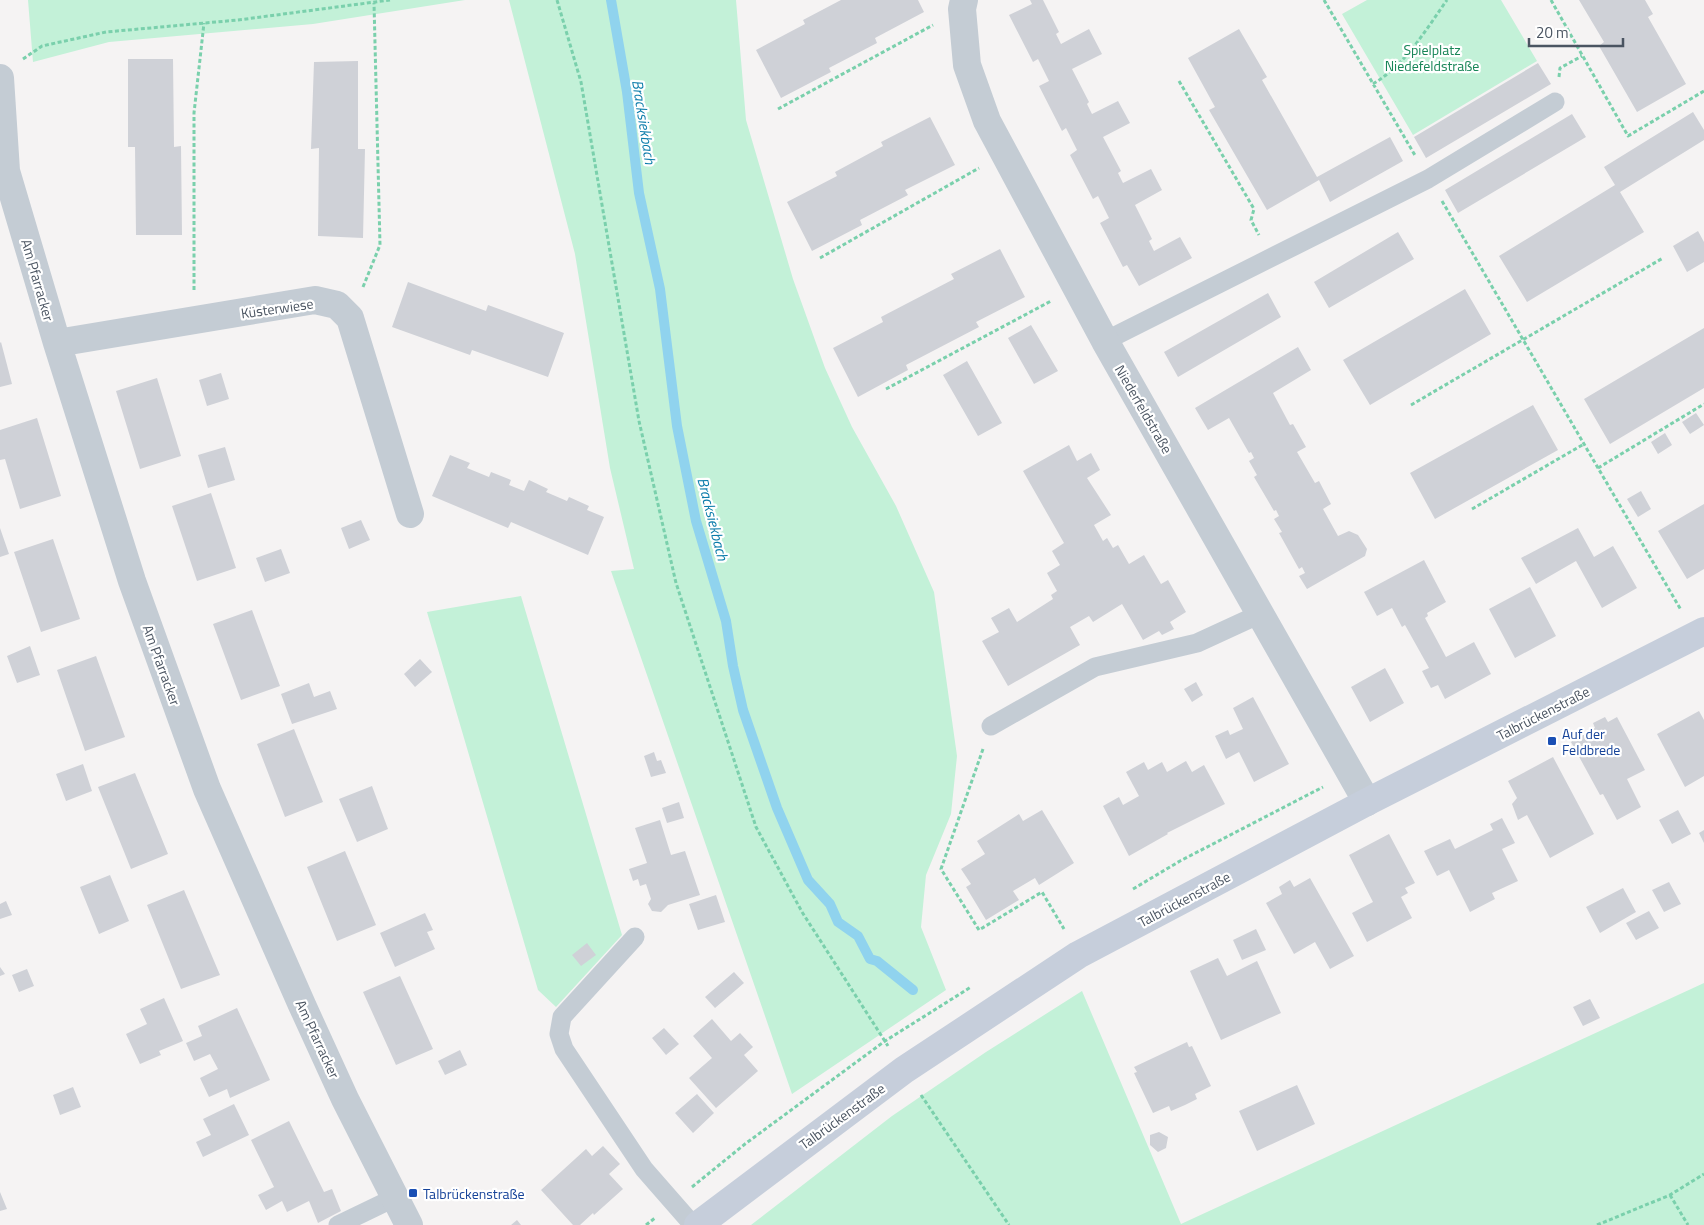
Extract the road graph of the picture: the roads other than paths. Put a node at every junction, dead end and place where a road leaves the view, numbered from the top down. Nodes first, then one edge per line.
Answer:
1 (963, 4) edge
2 (0, 78) edge
3 (1555, 102) road end
4 (3, 173) edge
5 (1105, 341) junction
6 (57, 343) junction
7 (410, 514) dead end
8 (1260, 614) junction
9 (1704, 631) edge
10 (991, 726) road end
11 (1367, 802) junction
12 (635, 937) dead end
13 (394, 1198) junction
14 (338, 1225) edge
15 (409, 1225) edge
16 (693, 1225) edge
17 (698, 1225) edge

1 - 5 street, Niederfeldstraße
2 - 4 street, Am Pfarracker
3 - 5 lane
4 - 6 street, Am Pfarracker
5 - 8 street, Niederfeldstraße
6 - 7 street, Küsterwiese
6 - 13 street, Am Pfarracker
8 - 10 lane
8 - 11 street, Niederfeldstraße
9 - 11 main road, Talbrückenstraße
11 - 17 main road, Talbrückenstraße
12 - 16 lane
13 - 14 lane
13 - 15 street, Am Pfarracker

